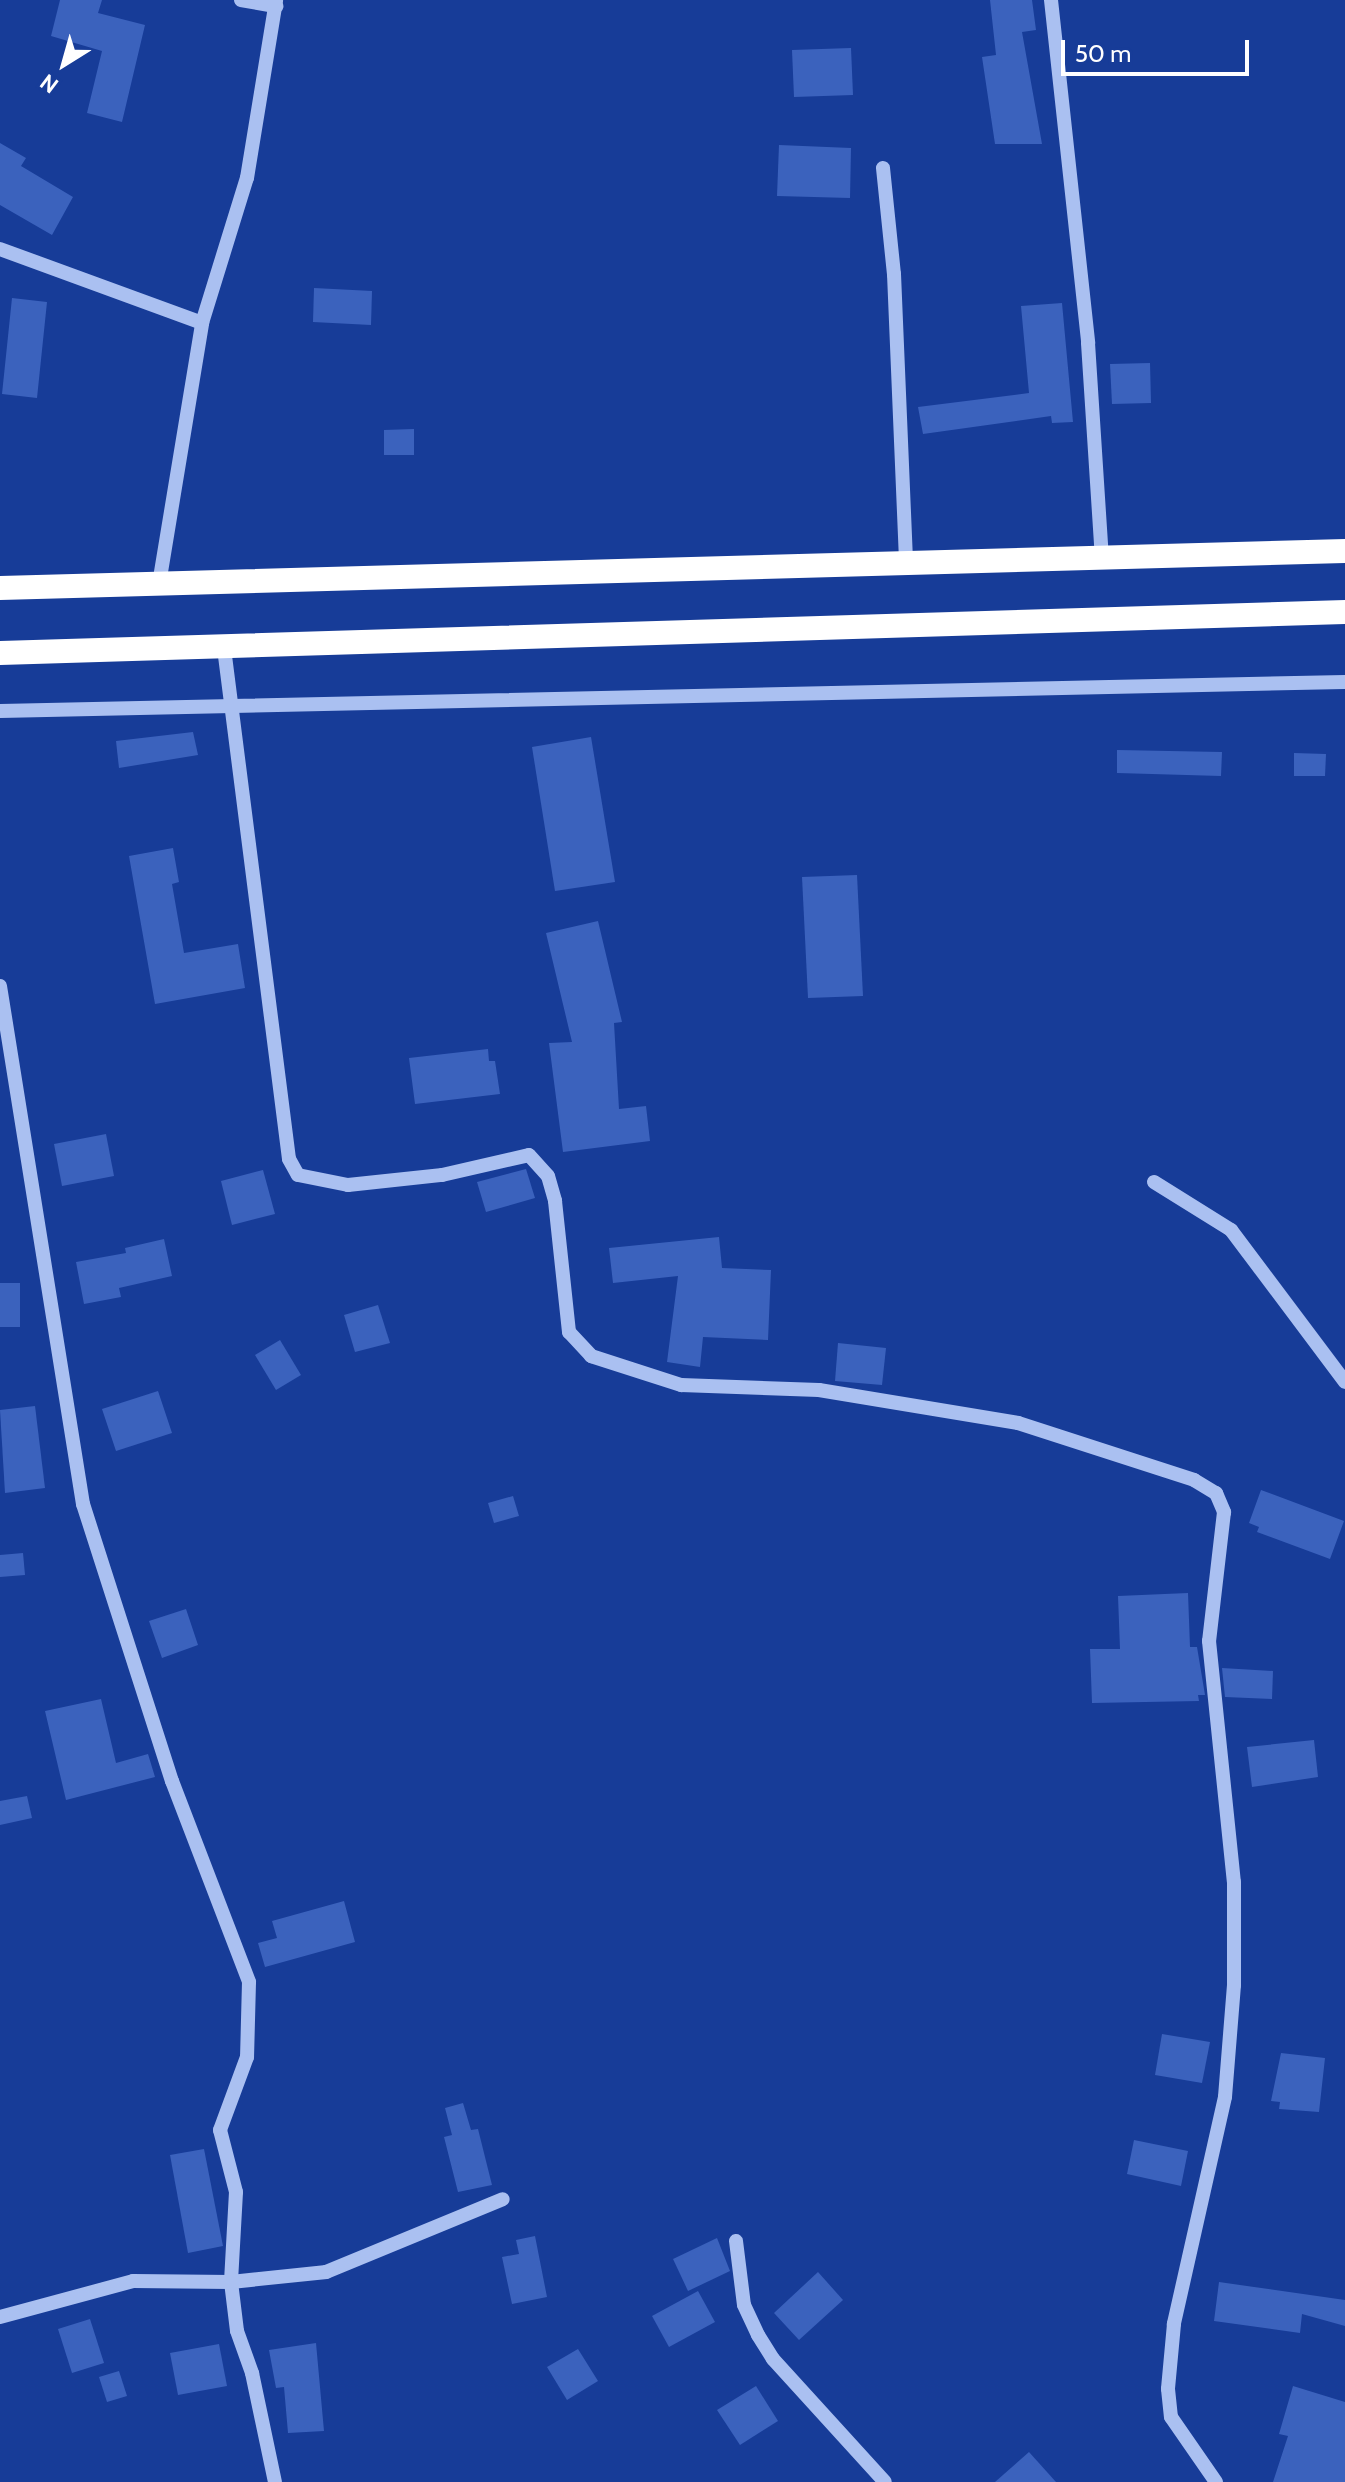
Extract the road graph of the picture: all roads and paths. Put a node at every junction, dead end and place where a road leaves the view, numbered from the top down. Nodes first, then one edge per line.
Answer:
1 (241, 0) edge
2 (1051, 0) edge
3 (276, 3) edge
4 (883, 168) dead end
5 (0, 249) edge
6 (202, 323) junction
7 (1345, 551) edge
8 (1102, 558) junction
9 (906, 562) junction
10 (159, 584) junction
11 (0, 588) edge
12 (1345, 612) edge
13 (224, 648) junction
14 (0, 653) edge
15 (1345, 682) edge
16 (232, 703) junction
17 (0, 711) edge
18 (0, 986) edge
19 (1154, 1182) dead end
20 (1345, 1382) edge
21 (503, 2199) dead end
22 (736, 2241) dead end
23 (231, 2282) junction
24 (0, 2317) edge
25 (275, 2482) edge
26 (885, 2482) edge
27 (1216, 2482) edge

1 - 3 street
2 - 8 street
3 - 6 street
4 - 9 street
5 - 6 street
6 - 10 street
7 - 8 highway
8 - 9 highway
9 - 10 highway
10 - 11 highway
12 - 13 highway
13 - 14 highway
13 - 16 street
15 - 16 street
16 - 17 street
16 - 27 street
18 - 23 street
19 - 20 street
21 - 23 street
22 - 26 street
23 - 24 street
23 - 25 street

